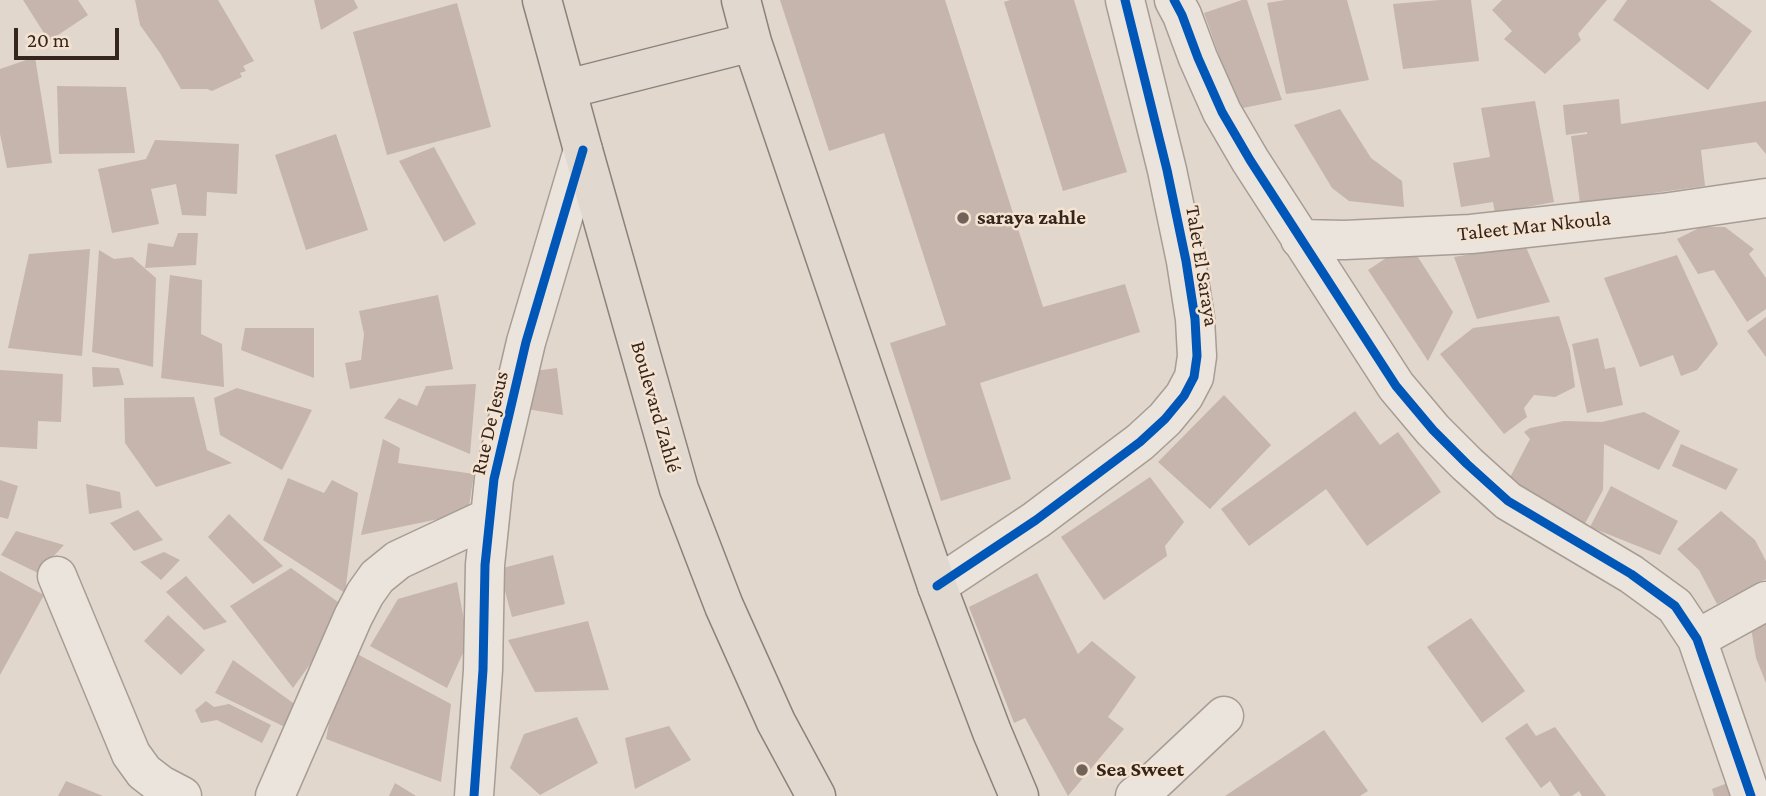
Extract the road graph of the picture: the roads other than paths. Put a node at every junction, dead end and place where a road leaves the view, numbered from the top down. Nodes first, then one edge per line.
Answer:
1 (542, 0) edge
2 (741, 0) edge
3 (1125, 0) edge
4 (1174, 0) edge
5 (752, 42) junction
6 (567, 89) junction
7 (583, 150) junction
8 (1766, 198) edge
9 (1300, 239) junction
10 (490, 517) junction
11 (57, 576) dead end
12 (937, 586) junction
13 (1766, 601) edge
14 (1697, 639) junction
15 (1224, 716) dead end
16 (182, 796) edge
17 (275, 796) edge
18 (474, 796) edge
19 (816, 796) edge
20 (1019, 796) edge
21 (1135, 796) edge
22 (1751, 796) edge

1 - 6 main road, Boulevard Zahlé
2 - 5 main road
3 - 12 street, Talet El Saraya
4 - 9 street
5 - 6 main road
5 - 12 main road
6 - 7 main road, Boulevard Zahlé
7 - 10 street, Rue De Jesus
7 - 19 main road, Boulevard Zahlé
8 - 9 street, Taleet Mar Nkoula
9 - 14 street
10 - 17 street
10 - 18 street, Rue De Jesus
11 - 16 street
12 - 20 main road
13 - 14 street
14 - 22 street
15 - 21 street

